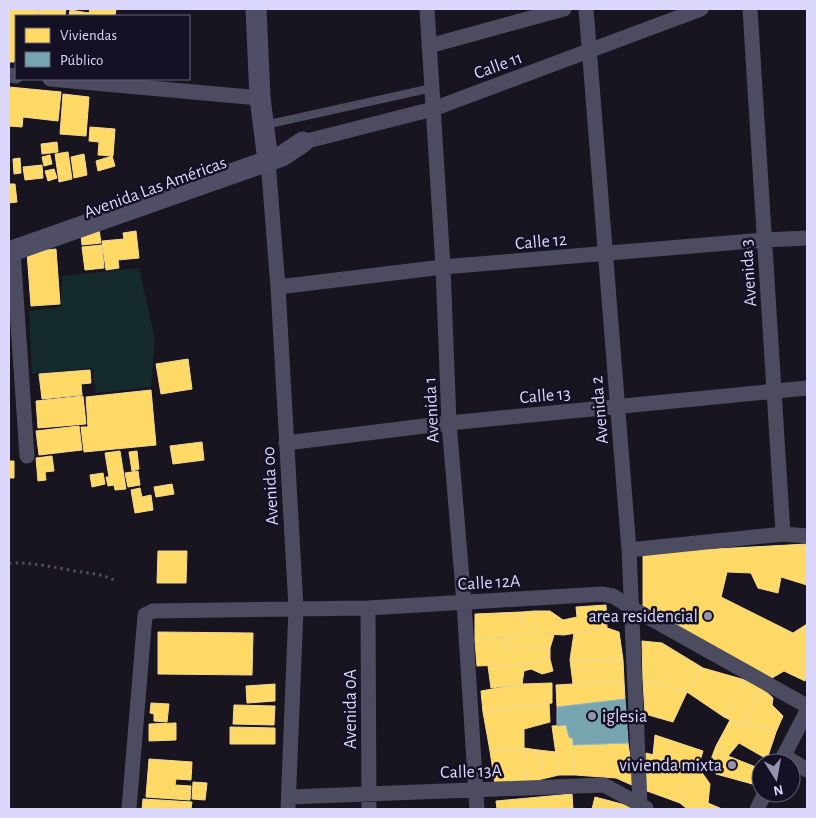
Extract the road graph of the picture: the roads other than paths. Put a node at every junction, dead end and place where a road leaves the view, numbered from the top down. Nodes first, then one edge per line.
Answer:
1 (256, 9) edge
2 (427, 9) edge
3 (564, 9) edge
4 (586, 9) edge
5 (700, 9) edge
6 (750, 9) edge
7 (429, 46) junction
8 (589, 51) junction
9 (61, 80) edge
10 (432, 88) junction
11 (260, 98) junction
12 (433, 108) junction
13 (263, 126) junction
14 (303, 142) joint
15 (267, 154) junction
16 (807, 238) edge
17 (764, 240) junction
18 (10, 247) edge
19 (605, 254) junction
20 (443, 268) junction
21 (278, 287) junction
22 (807, 388) edge
23 (775, 392) junction
24 (617, 408) junction
25 (450, 423) junction
26 (286, 443) junction
27 (27, 456) dead end
28 (784, 534) junction
29 (807, 536) edge
30 (629, 550) junction
31 (464, 603) junction
32 (630, 607) junction
33 (296, 608) junction
34 (368, 608) junction
35 (807, 706) edge
36 (807, 711) edge
37 (786, 753) edge
38 (475, 790) junction
39 (369, 802) edge
40 (288, 803) edge
41 (643, 808) edge
42 (129, 809) edge
43 (477, 809) edge

1 - 11 main road
2 - 7 street, Avenida 1
3 - 7 street
4 - 8 street, Avenida 2
5 - 8 street, Calle 11
6 - 17 street, Avenida 3
7 - 10 street, Avenida 1
8 - 12 street, Calle 11
8 - 19 street, Avenida 2
9 - 11 street
10 - 12 street, Avenida 1
10 - 13 lane
11 - 13 main road
12 - 14 street, Calle 11
12 - 20 street, Avenida 1
13 - 15 main road
14 - 15 main road
15 - 18 main road
15 - 21 street, Avenida 00
16 - 17 street, Calle 12
17 - 19 street, Calle 12
17 - 23 street, Avenida 3
18 - 27 street
19 - 20 street, Calle 12
19 - 24 street, Avenida 2
20 - 21 street, Calle 12
20 - 25 street, Avenida 1
21 - 26 street, Avenida 00
22 - 23 street, Calle 13
23 - 24 street, Calle 13
23 - 28 street, Avenida 3
24 - 25 street, Calle 13
24 - 30 street, Avenida 2
25 - 26 street, Calle 13
25 - 31 street, Avenida 1
26 - 33 street, Avenida 00
28 - 29 street
28 - 30 street
30 - 32 street, Avenida 2
31 - 32 street, Calle 12A
31 - 34 street, Calle 12A
31 - 38 street, Avenida 1
32 - 35 street, Calle 12A
32 - 41 street, Avenida 2
33 - 34 street, Calle 12A
33 - 40 street, Avenida 00
33 - 42 street, Calle 12A
34 - 39 street, Avenida 0A
36 - 37 street
38 - 39 street, Calle 13A
38 - 41 street, Calle 13A
38 - 43 street, Avenida 1
39 - 40 street, Calle 13A

